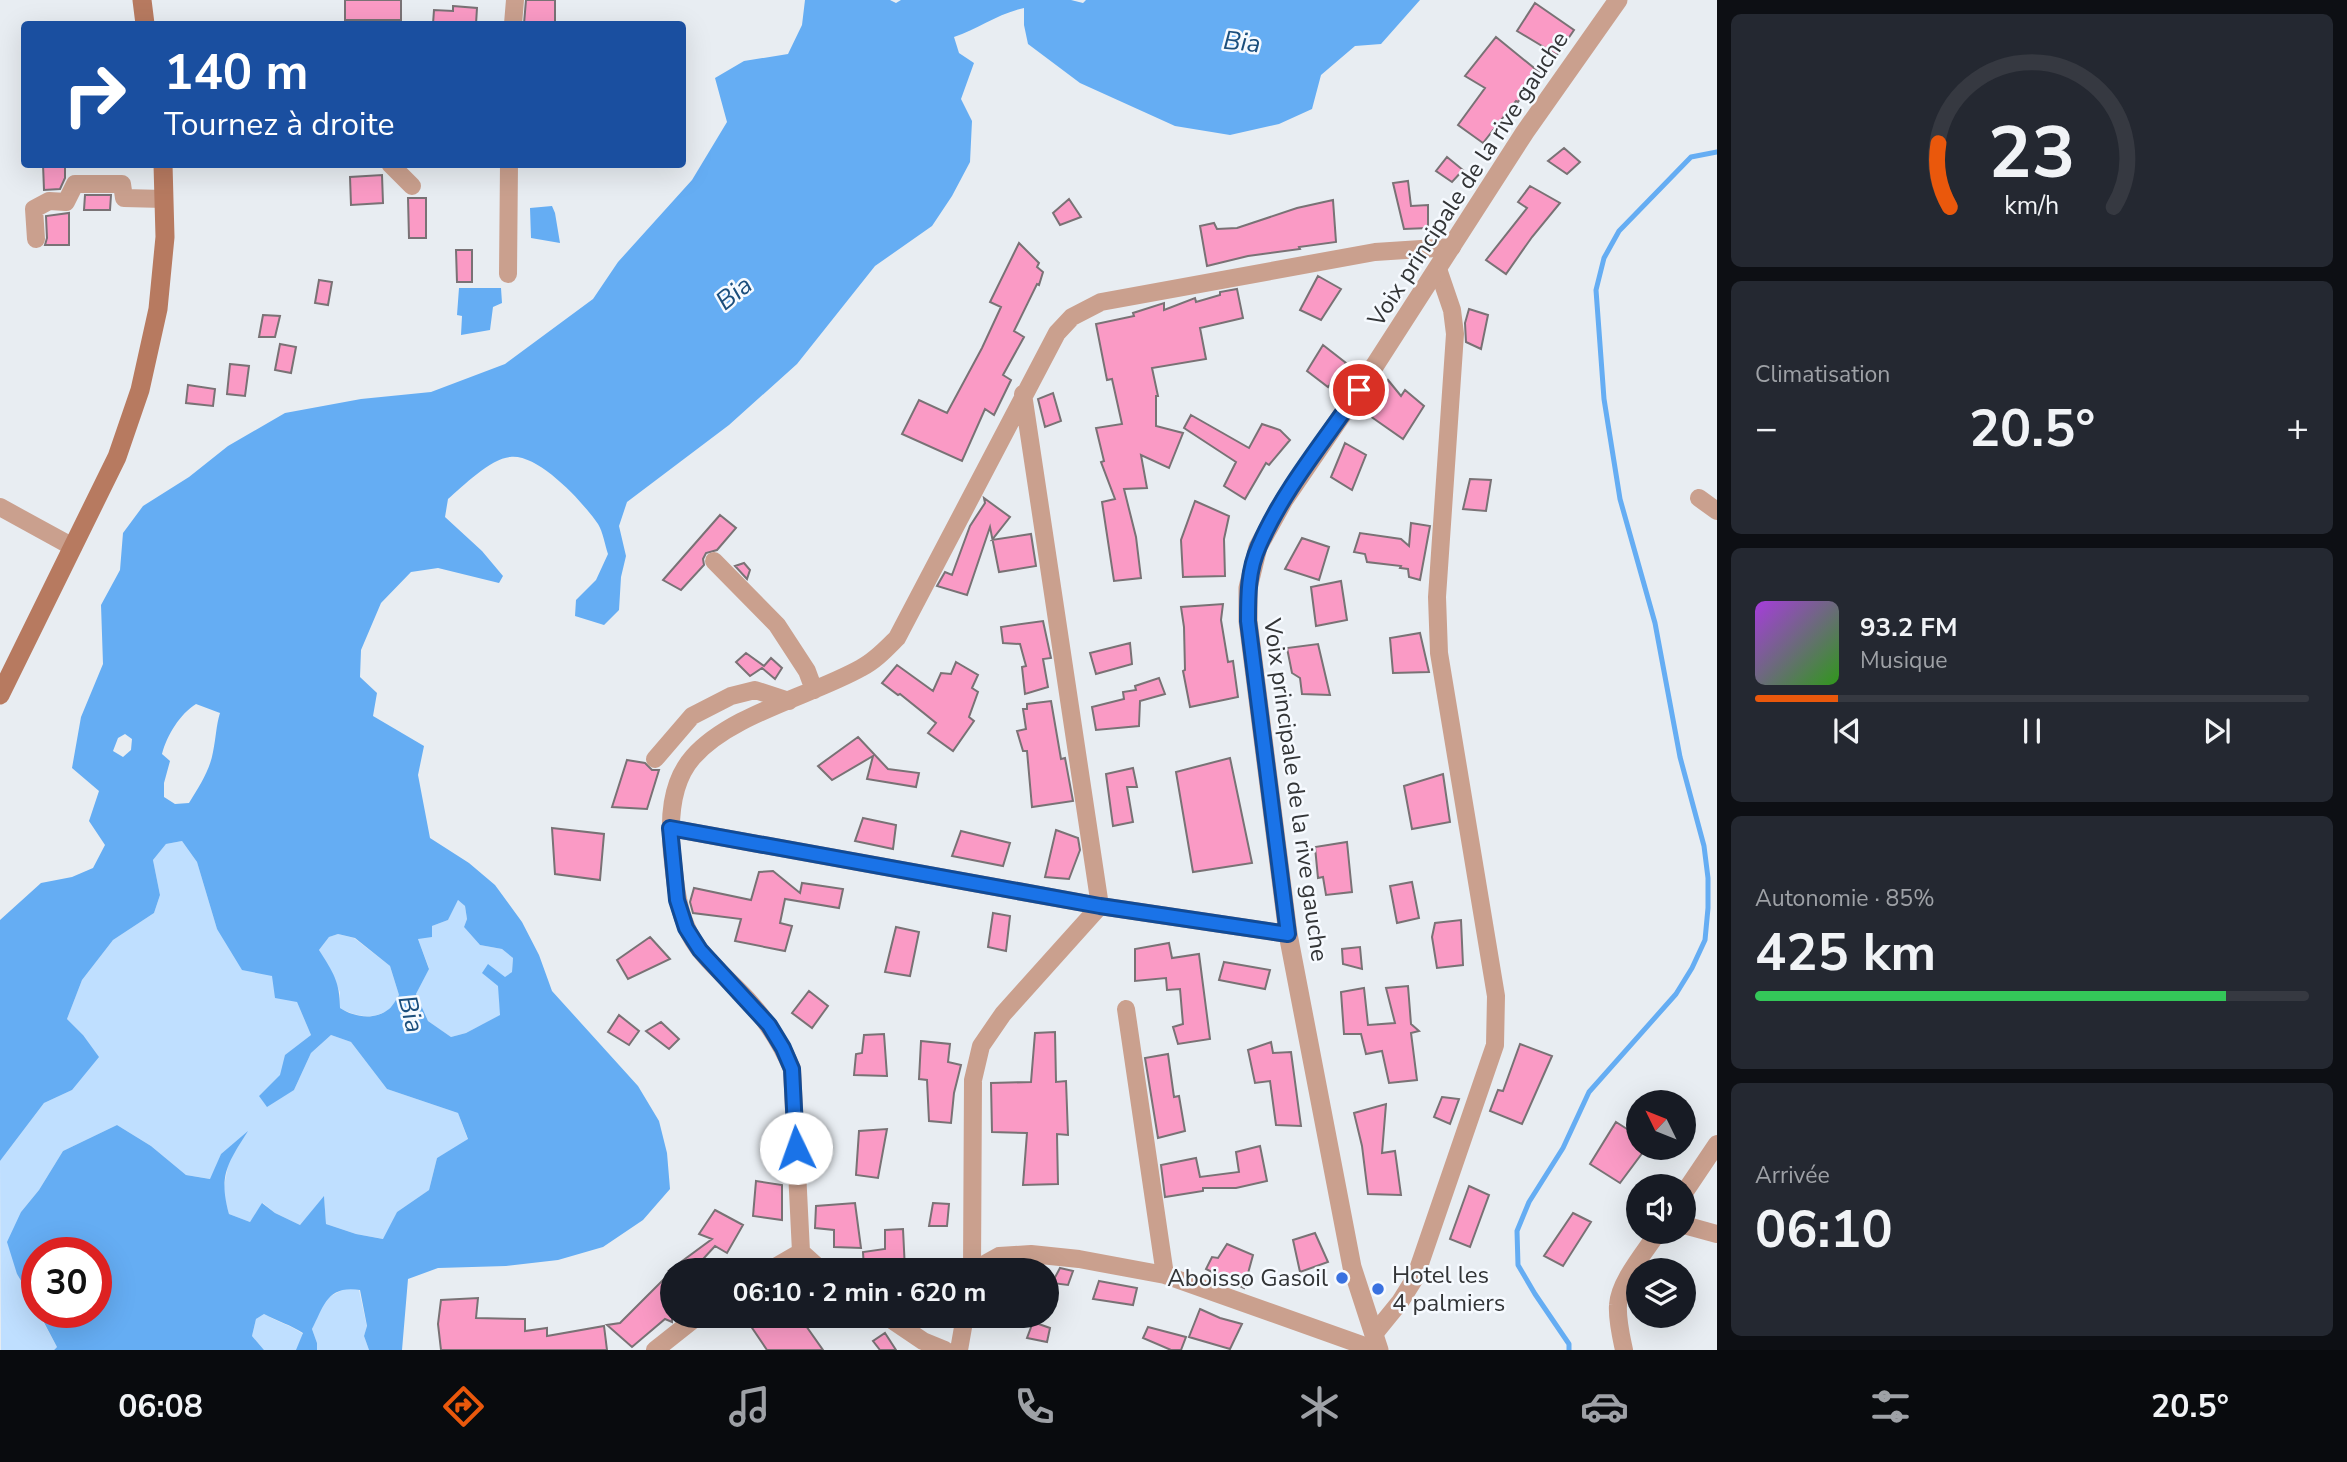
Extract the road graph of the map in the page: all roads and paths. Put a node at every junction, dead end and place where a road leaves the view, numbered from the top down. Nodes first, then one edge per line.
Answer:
1 (142, 0) edge
2 (515, 0) edge
3 (1618, 0) edge
4 (145, 21) edge
5 (513, 21) edge
6 (163, 168) edge
7 (394, 168) edge
8 (509, 168) edge
9 (412, 186) dead end
10 (164, 199) junction
11 (36, 239) dead end
12 (1452, 247) junction
13 (1438, 269) junction
14 (508, 274) dead end
15 (1023, 394) junction
16 (1699, 498) dead end
17 (0, 507) edge
18 (1717, 511) edge
19 (73, 547) junction
20 (715, 561) dead end
21 (814, 690) junction
22 (0, 695) edge
23 (789, 701) junction
24 (655, 759) dead end
25 (670, 828) junction
26 (1100, 906) junction
27 (1288, 934) junction
28 (1126, 1009) dead end
29 (1717, 1144) edge
30 (1696, 1176) edge
31 (1696, 1228) edge
32 (1717, 1234) edge
33 (1650, 1244) edge
34 (801, 1252) junction
35 (791, 1258) edge
36 (808, 1258) edge
37 (972, 1258) edge
38 (995, 1258) edge
39 (1165, 1275) junction
40 (683, 1328) edge
41 (904, 1328) edge
42 (963, 1328) edge
43 (1376, 1345) edge
44 (655, 1350) edge
45 (945, 1350) edge
46 (959, 1350) edge
47 (1624, 1350) edge

1 - 4 main road
2 - 5 street
3 - 12 street, Voix principale de la rive gauche
6 - 10 main road
7 - 9 street
8 - 14 street
10 - 11 street
10 - 19 main road
12 - 13 street, Voix principale de la rive gauche
12 - 15 street
13 - 27 street, Voix principale de la rive gauche
13 - 43 street
15 - 21 street
15 - 26 street
16 - 18 street
17 - 19 street
19 - 22 main road
20 - 21 street
21 - 23 street
23 - 24 street
23 - 25 street
25 - 26 street
25 - 34 street
26 - 27 street
26 - 37 street
27 - 43 street, Voix principale de la rive gauche
28 - 39 street
29 - 30 street
31 - 32 street
33 - 47 street
34 - 35 street
34 - 36 street
38 - 39 street
39 - 43 street
40 - 44 street
41 - 45 street
42 - 46 street

